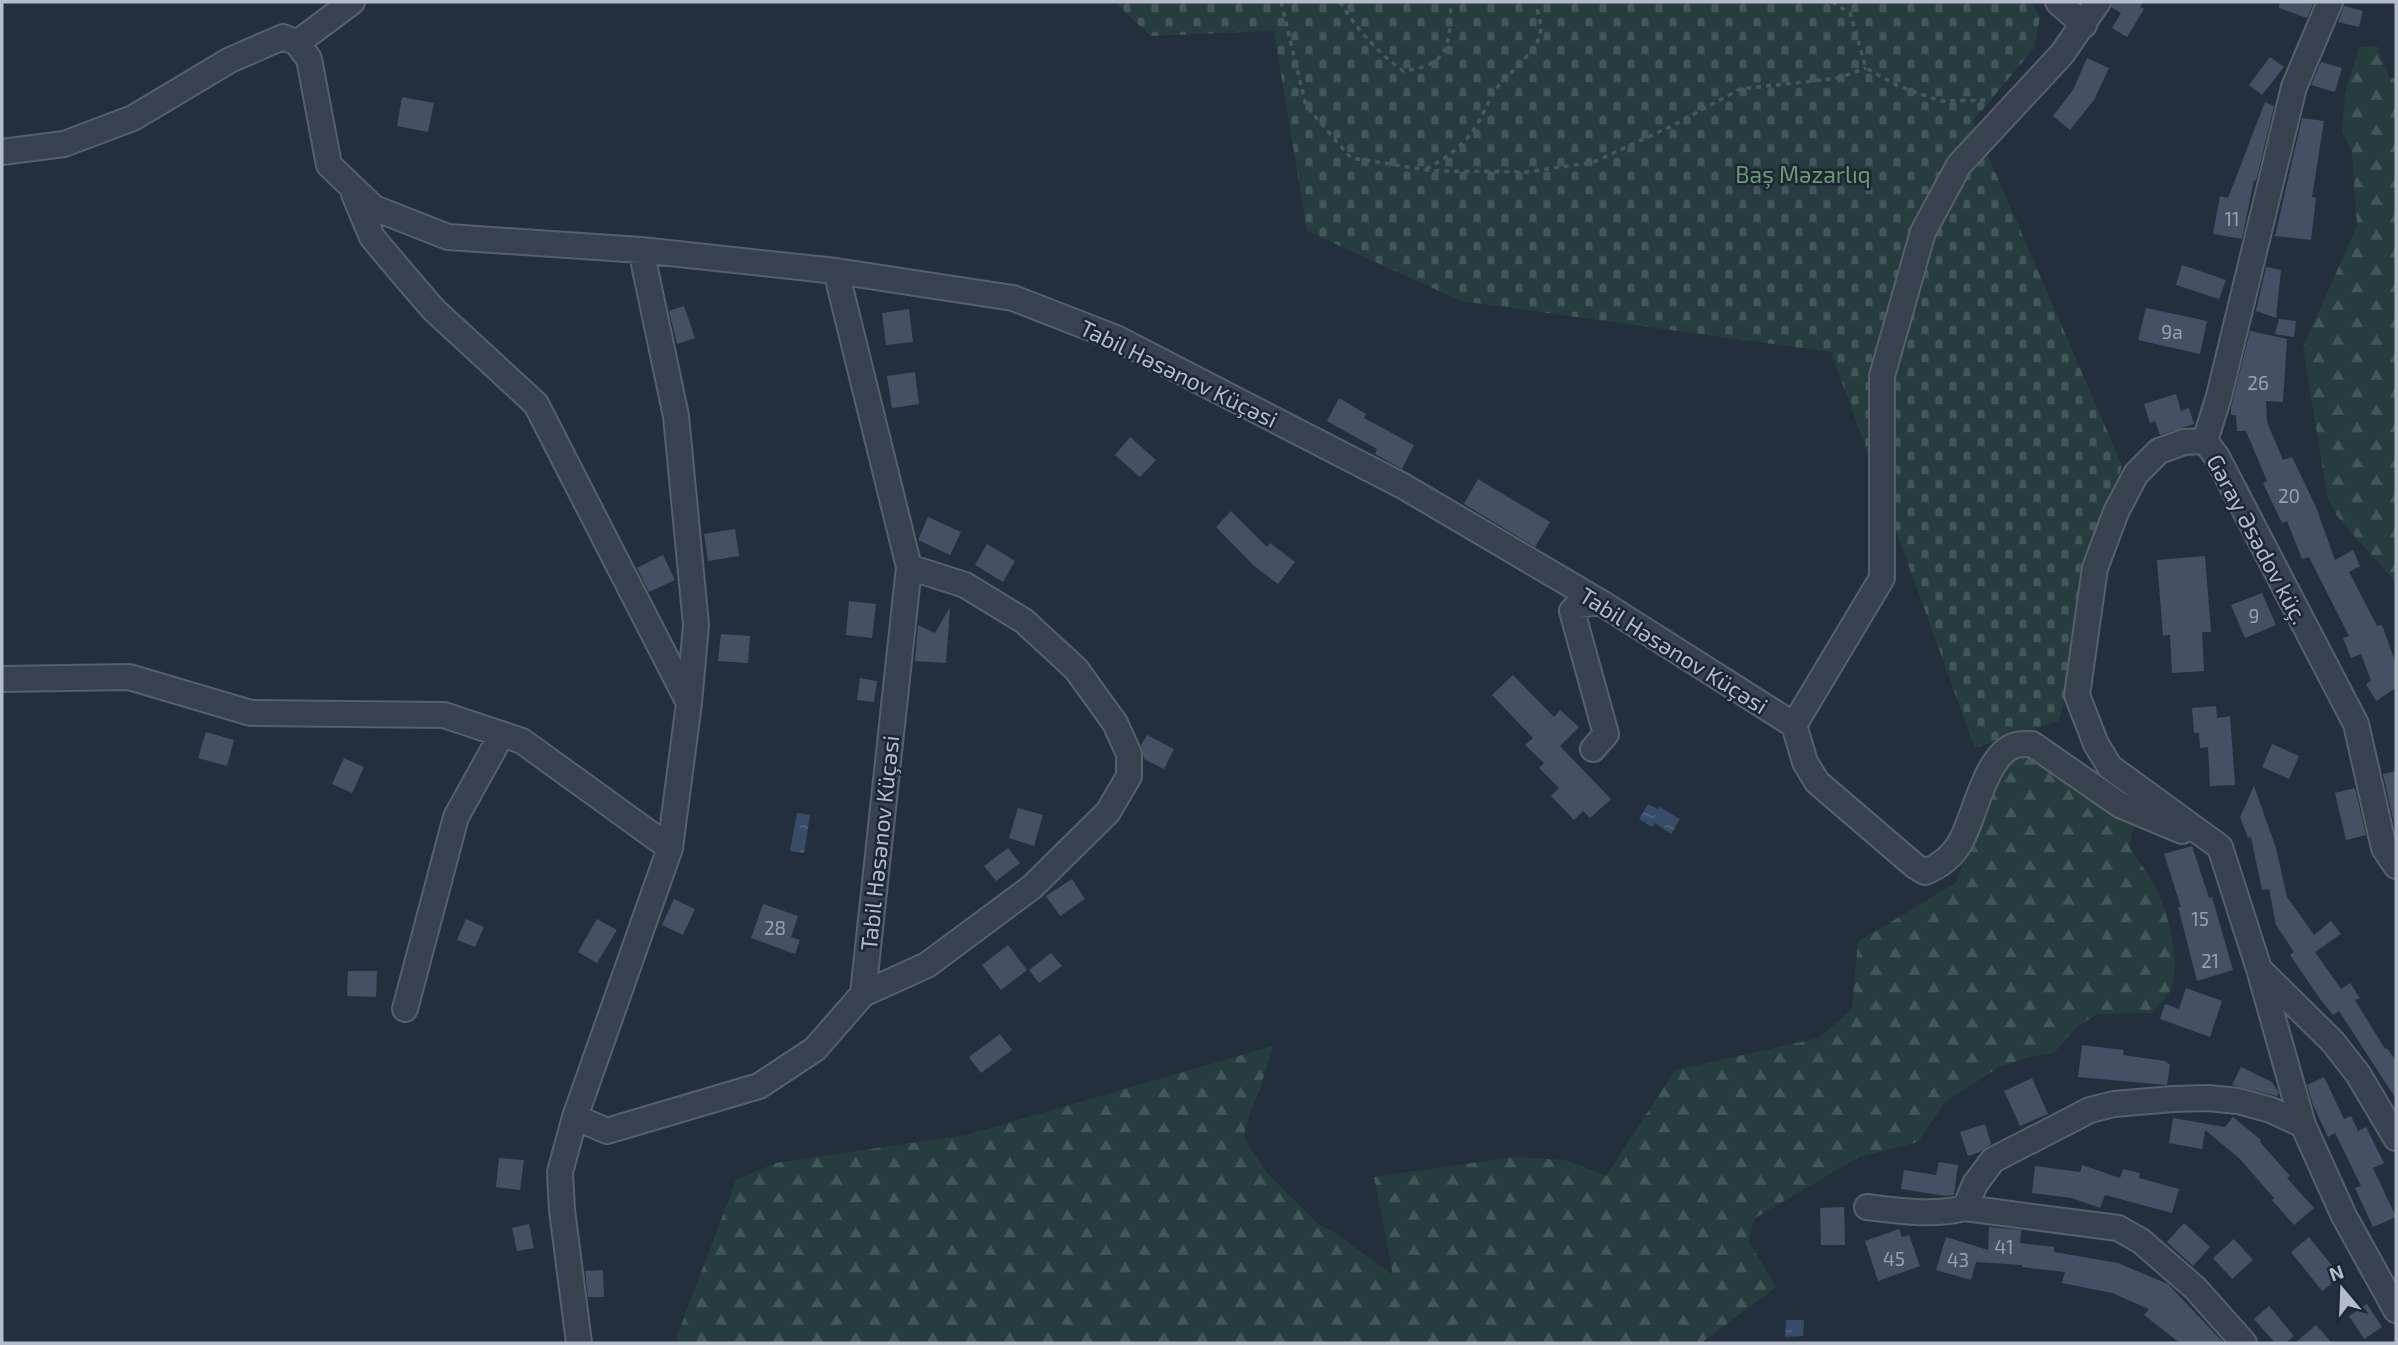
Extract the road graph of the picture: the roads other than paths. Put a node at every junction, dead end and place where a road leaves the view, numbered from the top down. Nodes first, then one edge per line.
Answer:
1 (352, 2) edge
2 (2058, 2) edge
3 (2098, 2) edge
4 (2330, 2) edge
5 (2084, 24) junction
6 (297, 43) junction
7 (2, 152) edge
8 (351, 186) junction
9 (641, 250) junction
10 (836, 271) junction
11 (2205, 441) junction
12 (909, 567) junction
13 (1600, 602) junction
14 (2, 679) edge
15 (689, 704) junction
16 (1794, 725) junction
17 (502, 734) junction
18 (1593, 750) dead end
19 (2220, 847) junction
20 (670, 848) junction
21 (2396, 866) edge
22 (2259, 969) junction
23 (863, 994) junction
24 (405, 1009) dead end
25 (575, 1117) junction
26 (2303, 1125) junction
27 (2396, 1138) edge
28 (1867, 1207) dead end
29 (1965, 1208) junction
30 (2396, 1310) edge
31 (579, 1343) edge
32 (2245, 1343) edge

1 - 6 street
2 - 5 street
3 - 5 street, Tabil Həsənov Küçəsi
4 - 11 street, Gəray Əsədov küç.
5 - 16 street, Tabil Həsənov Küçəsi
6 - 7 street
6 - 8 street, Tabil Həsənov Küçəsi
8 - 9 street, Tabil Həsənov Küçəsi
8 - 15 street
9 - 10 street, Tabil Həsənov Küçəsi
9 - 15 street
10 - 12 street, Tabil Həsənov Küçəsi
10 - 13 street, Tabil Həsənov Küçəsi
11 - 19 street
11 - 21 street, Gəray Əsədov küç.
12 - 23 street, Tabil Həsənov Küçəsi
12 - 23 street, Tabil Həsənov Küçəsi
13 - 16 street, Tabil Həsənov Küçəsi
13 - 18 street
14 - 17 street
15 - 20 street
16 - 19 street
17 - 20 street
17 - 24 street
19 - 22 street
20 - 25 street
22 - 26 street
22 - 27 street
23 - 25 street, Tabil Həsənov Küçəsi
25 - 31 street
26 - 29 street
26 - 30 street
28 - 29 street
29 - 32 street

